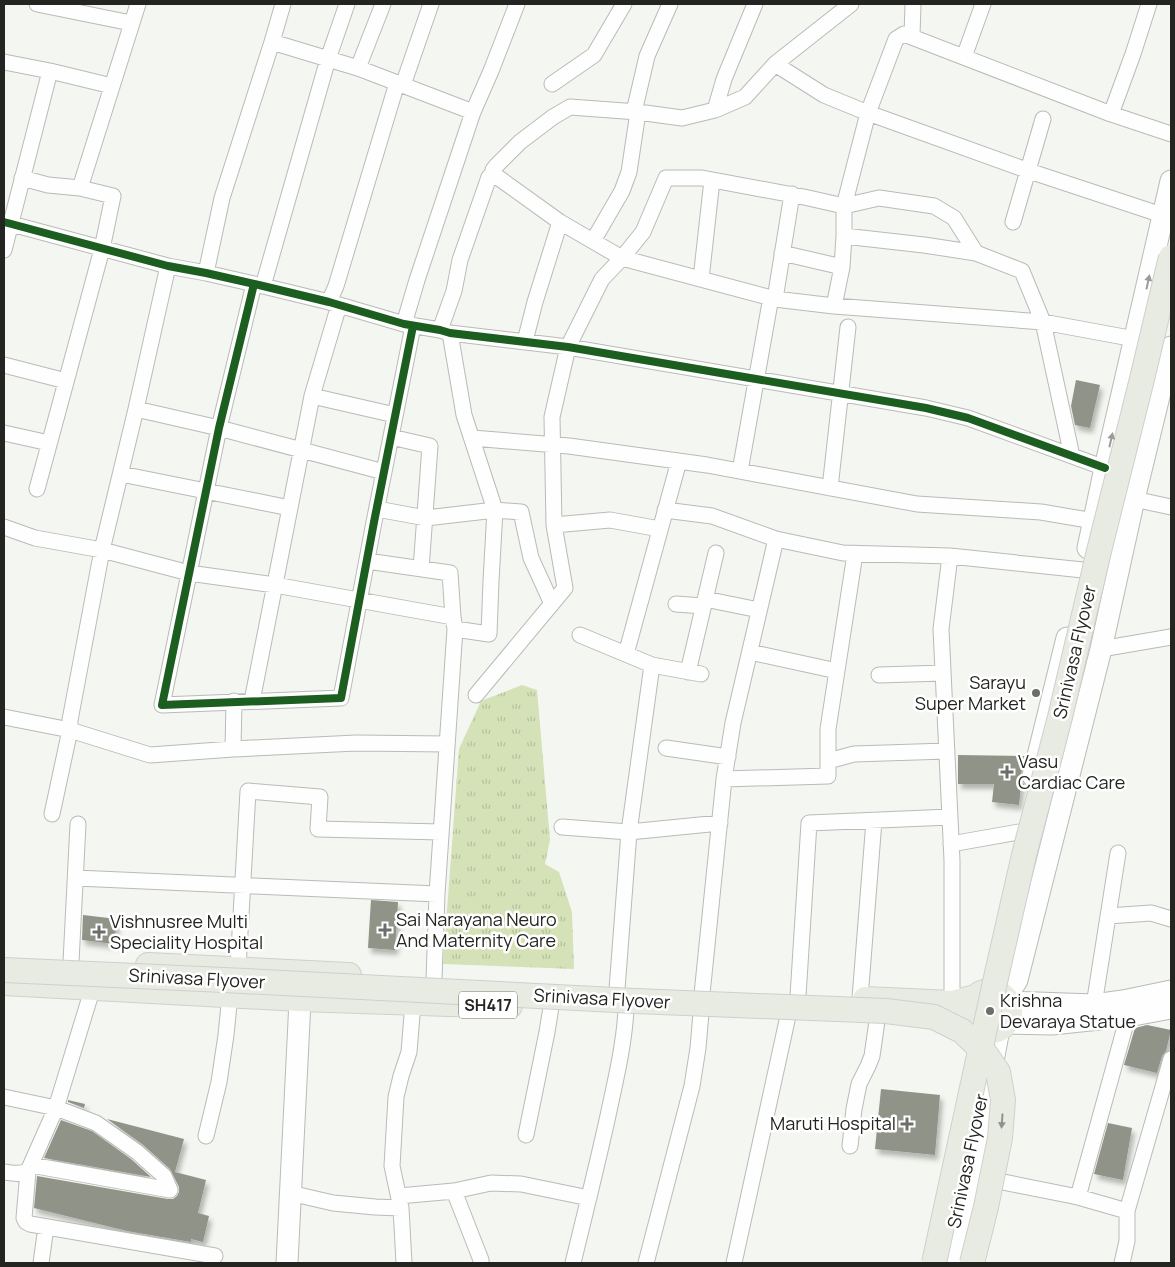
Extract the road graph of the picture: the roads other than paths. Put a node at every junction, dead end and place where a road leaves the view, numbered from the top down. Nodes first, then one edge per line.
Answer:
1 (37, 4) edge
2 (138, 4) edge
3 (283, 4) edge
4 (347, 4) edge
5 (383, 4) edge
6 (431, 4) edge
7 (517, 4) edge
8 (624, 4) edge
9 (670, 4) edge
10 (755, 4) edge
11 (851, 4) edge
12 (913, 4) edge
13 (983, 4) edge
14 (1149, 4) edge
15 (131, 23) junction
16 (912, 36) junction
17 (272, 42) junction
18 (964, 57) junction
19 (328, 60) junction
20 (4, 62) edge
21 (775, 64) junction
22 (358, 68) junction
23 (50, 71) junction
24 (400, 84) junction
25 (552, 84) dead end
26 (112, 86) junction
27 (715, 110) junction
28 (473, 112) junction
29 (636, 112) junction
30 (868, 113) junction
31 (1112, 114) junction
32 (1043, 119) dead end
33 (1171, 134) edge
34 (1029, 171) junction
35 (492, 175) junction
36 (22, 178) junction
37 (712, 180) junction
38 (1171, 181) edge
39 (80, 188) junction
40 (792, 194) junction
41 (844, 206) junction
42 (1162, 215) junction
43 (560, 222) junction
44 (1013, 222) dead end
45 (7, 223) edge
46 (844, 236) junction
47 (593, 241) junction
48 (102, 249) junction
49 (4, 250) edge
50 (782, 253) junction
51 (976, 254) junction
52 (1171, 257) edge
53 (622, 258) junction
54 (168, 266) junction
55 (842, 267) junction
56 (206, 273) junction
57 (701, 280) junction
58 (258, 285) junction
59 (773, 298) junction
60 (334, 304) junction
61 (834, 306) junction
62 (1171, 311) edge
63 (1043, 322) junction
64 (408, 325) junction
65 (848, 327) dead end
66 (445, 332) junction
67 (1135, 339) junction
68 (525, 341) junction
69 (568, 347) junction
70 (1170, 356) edge
71 (4, 365) edge
72 (756, 379) junction
73 (66, 381) junction
74 (840, 394) junction
75 (312, 396) junction
76 (136, 409) junction
77 (395, 415) junction
78 (220, 428) junction
79 (4, 433) edge
80 (391, 436) junction
81 (472, 438) junction
82 (49, 443) junction
83 (552, 445) junction
84 (302, 450) junction
85 (1072, 456) junction
86 (678, 461) junction
87 (1105, 468) junction
88 (384, 472) junction
89 (740, 472) junction
90 (121, 474) junction
91 (830, 488) junction
92 (37, 489) dead end
93 (207, 490) junction
94 (1134, 499) junction
95 (1171, 507) edge
96 (290, 508) junction
97 (377, 509) junction
98 (495, 510) junction
99 (665, 510) junction
100 (426, 518) junction
101 (1094, 521) junction
102 (554, 525) junction
103 (4, 527) edge
104 (660, 530) junction
105 (776, 538) junction
106 (102, 550) junction
107 (716, 553) dead end
108 (856, 554) junction
109 (950, 556) junction
110 (367, 561) junction
111 (422, 569) junction
112 (1083, 570) junction
113 (189, 573) junction
114 (275, 585) junction
115 (360, 601) junction
116 (704, 602) junction
117 (552, 604) junction
118 (676, 604) dead end
119 (759, 610) junction
120 (454, 623) junction
121 (580, 635) dead end
122 (1171, 637) edge
123 (1101, 648) junction
124 (750, 652) junction
125 (626, 654) junction
126 (652, 665) junction
127 (837, 672) junction
128 (943, 673) junction
129 (879, 675) dead end
130 (476, 695) dead end
131 (252, 701) junction
132 (234, 702) junction
133 (4, 718) edge
134 (70, 730) junction
135 (447, 744) junction
136 (666, 748) dead end
137 (233, 749) junction
138 (946, 751) junction
139 (728, 757) junction
140 (828, 761) junction
141 (724, 778) junction
142 (52, 814) dead end
143 (950, 818) junction
144 (874, 821) junction
145 (720, 823) junction
146 (78, 824) dead end
147 (562, 827) dead end
148 (441, 832) junction
149 (629, 832) junction
150 (1019, 832) junction
151 (951, 844) junction
152 (1118, 853) dead end
153 (76, 878) junction
154 (243, 885) junction
155 (437, 894) junction
156 (1108, 916) junction
157 (1171, 919) edge
158 (4, 959) edge
159 (70, 962) junction
160 (238, 968) junction
161 (4, 970) edge
162 (301, 972) junction
163 (434, 979) junction
164 (4, 983) edge
165 (93, 987) junction
166 (617, 989) junction
167 (1171, 991) edge
168 (230, 995) junction
169 (860, 998) junction
170 (300, 999) junction
171 (413, 1003) junction
172 (702, 1003) junction
173 (1094, 1005) junction
174 (793, 1006) junction
175 (551, 1007) junction
176 (1171, 1008) edge
177 (986, 1009) junction
178 (626, 1010) junction
179 (1128, 1016) junction
180 (877, 1021) junction
181 (1171, 1059) edge
182 (4, 1097) edge
183 (56, 1108) junction
184 (526, 1135) dead end
185 (206, 1136) dead end
186 (850, 1146) dead end
187 (30, 1168) junction
188 (4, 1172) edge
189 (972, 1176) junction
190 (454, 1191) junction
191 (290, 1193) junction
192 (1078, 1197) junction
193 (589, 1198) junction
194 (400, 1202) junction
195 (1127, 1211) junction
196 (46, 1227) junction
197 (215, 1256) dead end
198 (41, 1263) edge
199 (287, 1263) edge
200 (404, 1263) edge
201 (481, 1263) edge
202 (573, 1263) edge
203 (646, 1263) edge
204 (734, 1263) edge
205 (928, 1263) edge
206 (934, 1263) edge
207 (946, 1263) edge
208 (952, 1263) edge
209 (972, 1263) edge
210 (1122, 1263) edge

1 - 15 street
2 - 15 street
3 - 17 street
4 - 19 street
5 - 22 street
6 - 24 street
7 - 28 street
8 - 25 street
9 - 29 street
10 - 27 street
11 - 21 street
12 - 16 street
13 - 18 street
14 - 31 street
15 - 26 street
16 - 18 street
16 - 30 street
17 - 19 street
17 - 56 street
18 - 31 street
19 - 22 street
19 - 58 street
20 - 23 street
21 - 27 street
21 - 30 street
22 - 24 street
23 - 26 street
23 - 36 street
24 - 28 street
24 - 60 street
26 - 39 street
27 - 29 street
28 - 64 street
29 - 35 street
29 - 47 street
30 - 34 street
30 - 41 street
31 - 33 street
32 - 34 street
34 - 42 street
34 - 44 street
35 - 43 street
35 - 66 street
36 - 39 street
36 - 45 street
37 - 40 street
37 - 53 street
37 - 57 street
38 - 42 street
39 - 48 street
40 - 41 street
40 - 50 street
41 - 46 street
41 - 51 street
67 -> 42 street
43 - 47 street
43 - 68 street
45 - 48 street
45 - 49 street
46 - 51 street
46 - 55 street
47 - 53 street
48 - 54 street
48 - 73 street
50 - 55 street
50 - 59 street
51 - 63 street
52 - 206 main road, Srinivasa Flyover, bridge
53 - 57 street
53 - 69 street
54 - 56 street
54 - 76 street
55 - 61 street
56 - 58 street
57 - 59 street
58 - 60 street
58 - 78 street
59 - 61 street
59 - 72 street
60 - 64 street
60 - 75 street
61 - 63 street
62 - 207 main road, Srinivasa Flyover
63 - 67 street
63 - 85 street
64 - 66 street
64 - 77 street
65 - 74 street
66 - 68 street
66 - 81 street
87 -> 67 street
68 - 69 street
69 - 72 street
69 - 83 street
70 - 94 street
71 - 73 street
72 - 74 street
72 - 89 street
73 - 82 street
74 - 85 street
74 - 91 street
75 - 77 street
75 - 84 street
76 - 78 street
76 - 90 street
77 - 80 street
78 - 84 street
78 - 93 street
79 - 82 street
80 - 88 street
80 - 100 street
81 - 83 street
81 - 98 street
82 - 92 street
83 - 86 street
83 - 102 street
84 - 88 street
84 - 96 street
85 - 87 street
86 - 89 street
86 - 99 street
87 - 101 street
88 - 97 street
89 - 91 street
90 - 93 street
90 - 106 street
91 - 101 street
93 - 96 street
93 - 113 street
94 - 95 street
94 - 123 street
96 - 114 street
97 - 100 street
97 - 110 street
98 - 100 street
98 - 117 street
98 - 120 street
99 - 104 street
99 - 105 street
100 - 111 street
101 - 112 street
102 - 104 street
102 - 117 street
103 - 106 street
104 - 125 street
105 - 108 street
105 - 119 street
106 - 113 street
106 - 134 street
107 - 116 street
108 - 109 street
108 - 127 street
109 - 112 street
109 - 128 street
110 - 111 street
110 - 115 street
111 - 120 street
112 - 150 street
113 - 114 street
113 - 132 street
114 - 115 street
114 - 131 street
115 - 120 street
115 - 131 street
116 - 118 street
116 - 119 street
116 - 126 street
117 - 130 street
119 - 124 street
120 - 135 street
121 - 125 street
122 - 123 street
123 - 177 street
124 - 127 street
124 - 139 street
125 - 126 street
126 - 149 street
127 - 140 street
128 - 129 street
128 - 138 street
131 - 132 street
132 - 137 street
133 - 134 street
134 - 137 street
134 - 142 street
135 - 137 street
135 - 148 street
136 - 139 street
138 - 140 street
138 - 143 street
139 - 141 street
140 - 141 street
141 - 145 street
143 - 144 street
143 - 151 street
144 - 169 street
144 - 174 street
145 - 149 street
145 - 172 street
146 - 153 street
147 - 149 street
148 - 154 street
148 - 155 street
149 - 166 street
150 - 151 street
150 - 177 street
151 - 177 street
152 - 156 street
153 - 154 street
153 - 159 street
154 - 155 street
154 - 160 street
155 - 163 street
156 - 157 street
156 - 173 street
158 - 159 main road, SH417
159 - 160 main road, SH417
160 - 162 main road, SH417
161 -> 209 main road, Srinivasa Flyover, bridge
162 - 163 main road, SH417
162 - 170 street
163 - 166 main road, SH417
164 - 165 main road, SH417
165 - 168 main road, SH417
165 - 183 street
166 - 172 main road, SH417
167 - 173 street
168 - 170 main road, SH417
168 - 185 street
169 - 174 main road, SH417
169 - 177 main road, SH417
170 - 171 main road, SH417
170 - 191 street
171 - 175 main road, SH417
171 - 194 street
172 - 174 main road, SH417
172 - 178 main road, SH417
172 - 203 street
173 - 177 street
174 - 180 main road, SH417
174 - 204 street
175 - 178 main road, SH417
175 - 184 street
176 - 179 street
177 - 179 street
177 - 180 main road, SH417
177 - 189 street
177 - 205 street
178 - 193 street
179 - 192 street
180 - 186 street
181 - 195 street
182 - 183 street
183 - 187 street
183 - 187 street
187 - 188 street
187 - 196 street
189 - 192 street
189 - 208 street
190 - 193 street
190 - 194 street
190 - 201 street
191 - 194 street
191 - 199 street
192 - 195 street
193 - 202 street
194 - 200 street
195 - 210 street
196 - 197 street
196 - 198 street

